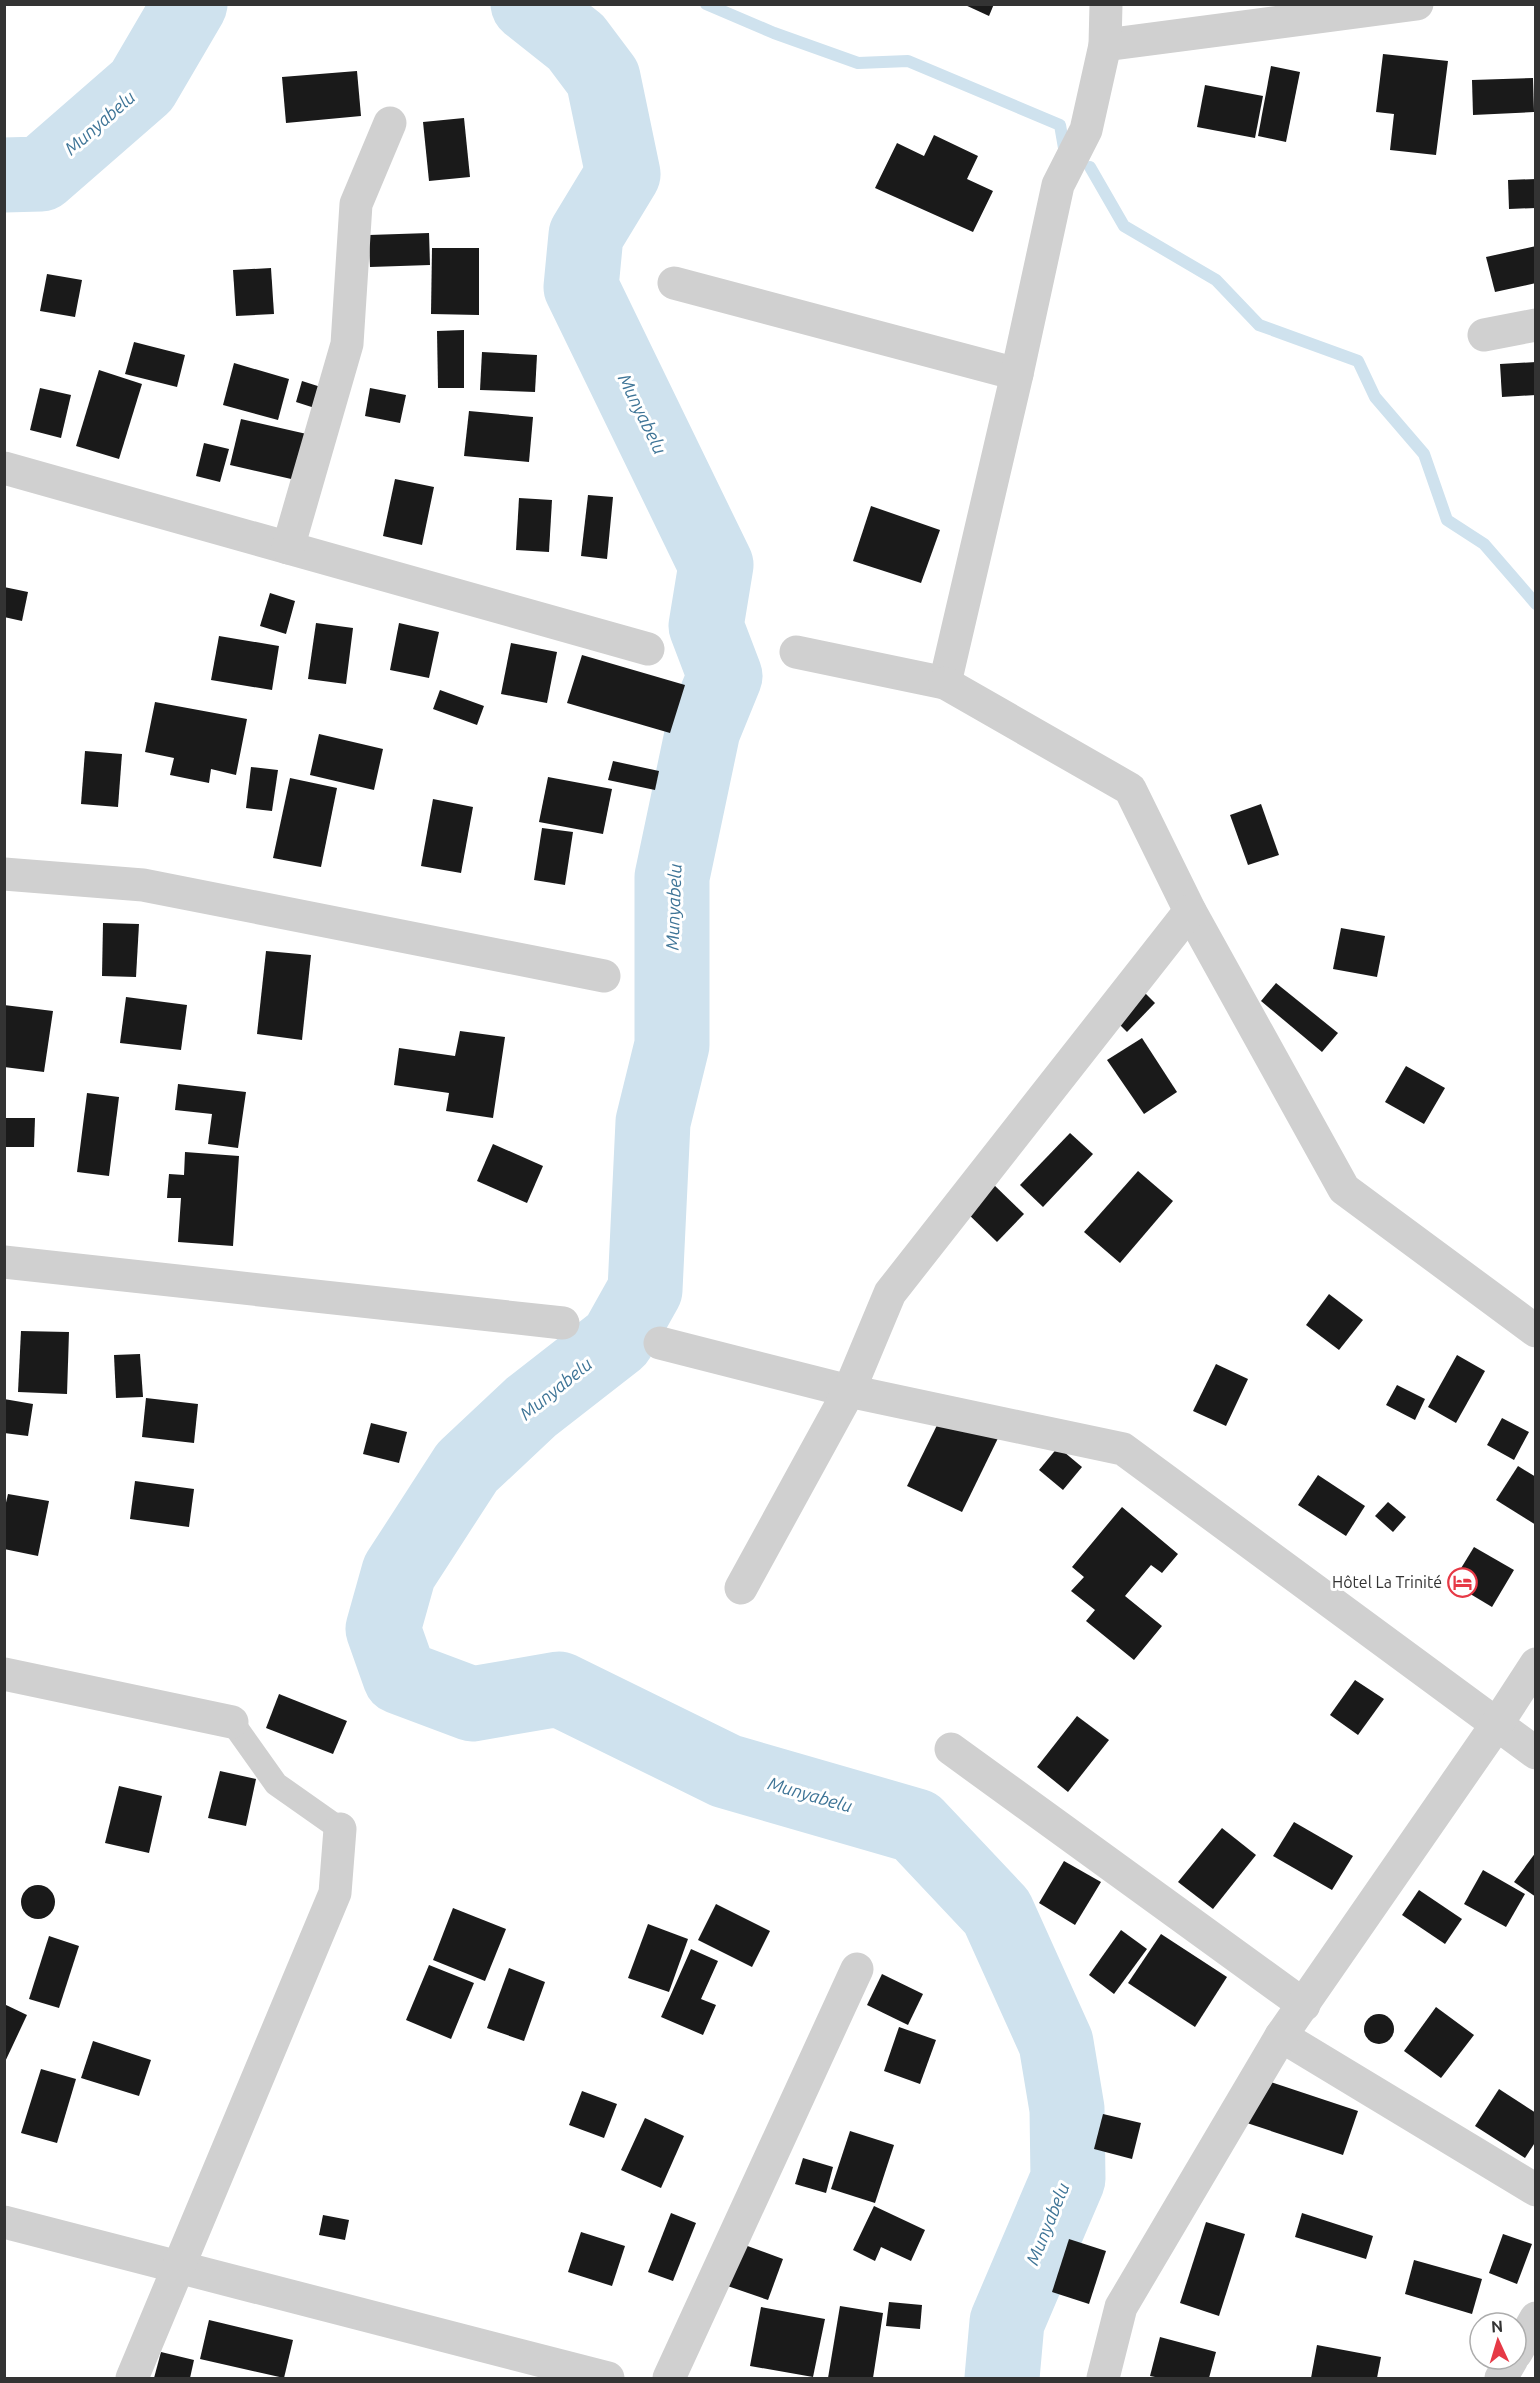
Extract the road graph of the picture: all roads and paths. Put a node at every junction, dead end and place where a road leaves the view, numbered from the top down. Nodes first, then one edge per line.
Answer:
1 (1106, 4) edge
2 (1417, 4) edge
3 (1105, 45) junction
4 (390, 123) dead end
5 (674, 283) dead end
6 (1536, 325) edge
7 (1484, 335) dead end
8 (1017, 374) junction
9 (4, 468) edge
10 (288, 548) junction
11 (648, 649) dead end
12 (796, 652) dead end
13 (945, 683) junction
14 (4, 874) edge
15 (1190, 911) junction
16 (604, 976) dead end
17 (4, 1262) edge
18 (563, 1323) dead end
19 (1536, 1331) edge
20 (660, 1343) dead end
21 (849, 1391) junction
22 (741, 1588) dead end
23 (1536, 1664) edge
24 (4, 1674) edge
25 (232, 1722) joint
26 (1497, 1724) junction
27 (951, 1749) dead end
28 (1536, 1753) edge
29 (340, 1829) joint
30 (857, 1969) dead end
31 (1304, 2005) junction
32 (1281, 2036) junction
33 (1536, 2190) edge
34 (4, 2222) edge
35 (177, 2267) junction
36 (132, 2379) edge
37 (608, 2379) edge
38 (669, 2379) edge
39 (1103, 2379) edge

1 - 3 street
2 - 3 street
3 - 8 street
4 - 10 street
5 - 8 street
6 - 7 street
8 - 13 street
9 - 10 street
10 - 11 street
12 - 13 street
13 - 15 street
14 - 16 street
15 - 19 street
15 - 21 street
17 - 18 street
20 - 21 street
21 - 22 street
21 - 26 street
23 - 26 street
24 - 25 street
25 - 29 lane
26 - 28 street
26 - 31 street
27 - 31 street
29 - 35 street
30 - 38 street
31 - 32 street
32 - 33 street
32 - 39 street
34 - 35 street
35 - 36 street
35 - 37 street

